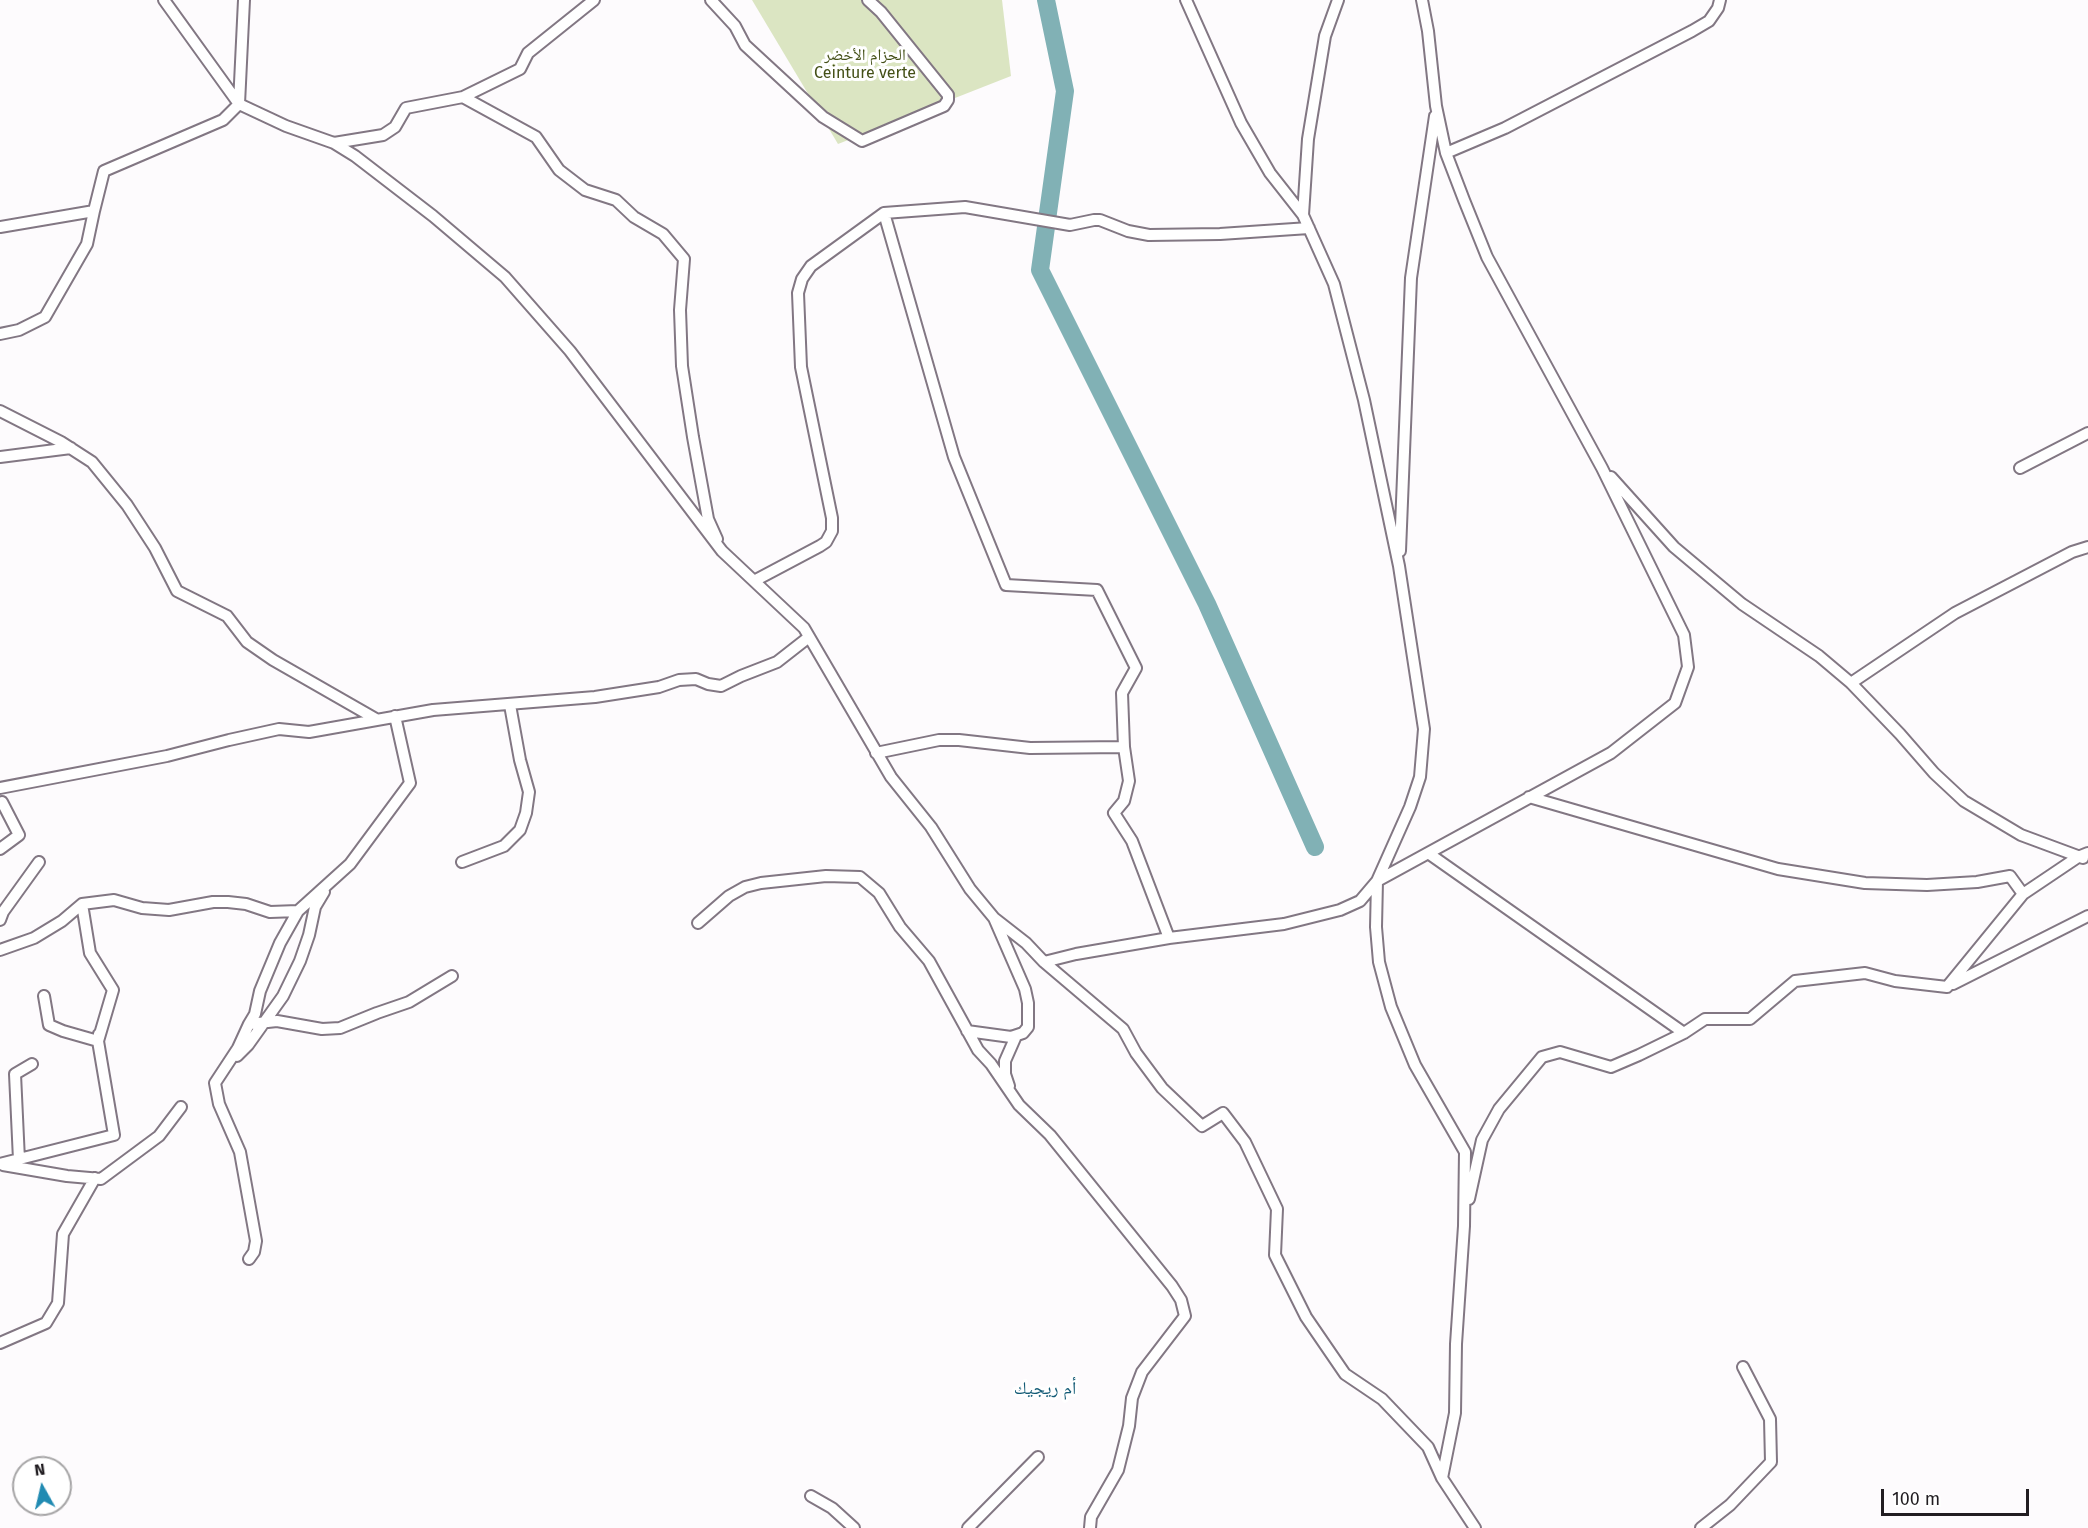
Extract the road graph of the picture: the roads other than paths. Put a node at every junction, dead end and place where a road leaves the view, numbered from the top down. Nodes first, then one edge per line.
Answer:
1 (164, 0) edge
2 (244, 0) edge
3 (594, 0) edge
4 (711, 0) edge
5 (868, 0) edge
6 (1186, 0) edge
7 (1338, 0) edge
8 (1422, 0) edge
9 (1720, 0) edge
10 (463, 97) junction
11 (239, 104) junction
12 (1436, 106) junction
13 (334, 143) junction
14 (1446, 153) junction
15 (94, 211) junction
16 (884, 213) junction
17 (1303, 215) junction
18 (0, 227) edge
19 (1308, 228) junction
20 (0, 334) edge
21 (0, 411) edge
22 (2088, 433) edge
23 (71, 448) junction
24 (0, 457) edge
25 (1602, 468) junction
26 (2020, 468) dead end
27 (2088, 547) edge
28 (722, 551) junction
29 (1399, 566) junction
30 (754, 581) junction
31 (809, 637) junction
32 (1851, 683) junction
33 (510, 705) junction
34 (395, 716) junction
35 (376, 719) junction
36 (1124, 747) junction
37 (876, 753) junction
38 (0, 788) edge
39 (1529, 797) junction
40 (2, 802) dead end
41 (0, 849) edge
42 (1428, 852) junction
43 (2085, 856) edge
44 (39, 862) dead end
45 (462, 862) dead end
46 (1377, 881) junction
47 (330, 882) junction
48 (2024, 894) junction
49 (80, 906) junction
50 (297, 911) junction
51 (2088, 916) edge
52 (994, 918) junction
53 (0, 920) edge
54 (698, 923) dead end
55 (1169, 938) junction
56 (0, 950) edge
57 (1044, 962) junction
58 (452, 976) dead end
59 (1947, 987) junction
60 (44, 996) dead end
61 (263, 1023) junction
62 (249, 1024) junction
63 (967, 1031) junction
64 (1684, 1033) junction
65 (1016, 1036) junction
66 (98, 1041) junction
67 (32, 1064) dead end
68 (225, 1068) junction
69 (1019, 1106) junction
70 (181, 1107) dead end
71 (19, 1160) junction
72 (0, 1164) edge
73 (95, 1178) junction
74 (1464, 1226) junction
75 (249, 1259) dead end
76 (0, 1342) edge
77 (1743, 1367) dead end
78 (1038, 1457) dead end
79 (1442, 1478) junction
80 (811, 1496) dead end
81 (854, 1528) edge
82 (968, 1528) edge
83 (1090, 1528) edge
84 (1475, 1528) edge
85 (1701, 1528) edge

1 - 11 street
2 - 11 street
3 - 10 street
4 - 5 street
6 - 17 street
7 - 17 street
8 - 12 street
9 - 14 street
10 - 13 street
10 - 28 street
11 - 13 street
11 - 15 street
12 - 14 street
12 - 29 street
13 - 28 street
14 - 25 street
15 - 18 street
15 - 20 street
16 - 19 street
16 - 30 street
16 - 36 street
17 - 19 street
19 - 29 street
21 - 23 street
22 - 26 street
23 - 24 street
23 - 35 street
25 - 32 street
25 - 39 street
27 - 32 street
28 - 30 street
29 - 46 street
30 - 31 street
31 - 33 street
31 - 37 street
32 - 43 street
33 - 34 street
33 - 45 street
34 - 35 street
34 - 47 street
35 - 38 street
36 - 37 street
36 - 55 street
37 - 52 street
39 - 42 street
39 - 48 street
40 - 41 street
42 - 46 street
42 - 64 street
43 - 48 street
44 - 53 street
46 - 55 street
46 - 74 street
47 - 50 street
47 - 61 street
48 - 59 street
49 - 50 street
49 - 56 street
49 - 66 street
50 - 62 street
51 - 59 street
52 - 57 street
52 - 65 street
54 - 63 street
55 - 57 street
57 - 79 street
58 - 61 street
59 - 64 street
60 - 66 street
61 - 62 street
61 - 68 street
62 - 68 street
63 - 65 street
63 - 69 street
64 - 74 street
65 - 69 street
66 - 71 street
67 - 71 street
68 - 75 street
69 - 83 street
70 - 73 street
71 - 72 street
72 - 73 street
73 - 76 street
74 - 79 street
77 - 85 street
78 - 82 street
79 - 84 street
80 - 81 street

